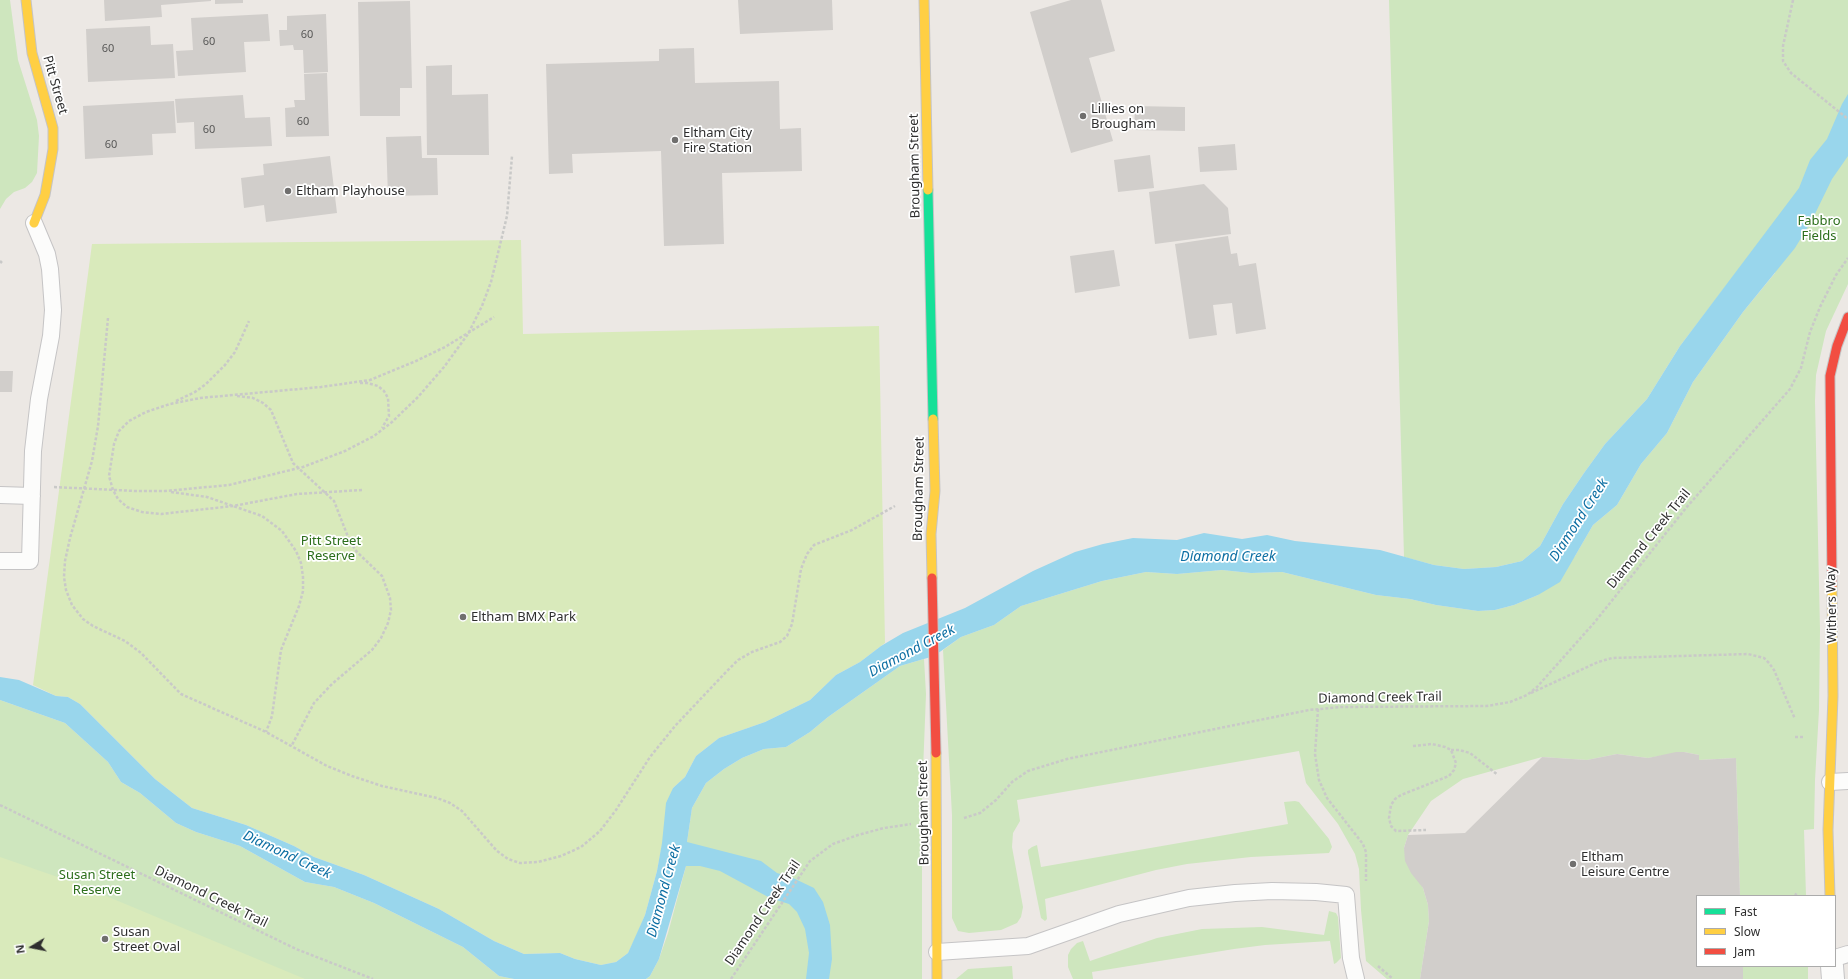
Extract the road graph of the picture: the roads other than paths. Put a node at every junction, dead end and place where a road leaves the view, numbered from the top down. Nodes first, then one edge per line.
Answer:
1 (26, 0) edge
2 (924, 0) edge
3 (34, 223) joint
4 (1848, 317) edge
5 (32, 491) junction
6 (0, 495) edge
7 (0, 561) edge
8 (1848, 781) edge
9 (1830, 782) junction
10 (1830, 895) edge
11 (937, 952) junction
12 (1848, 954) edge
13 (1836, 958) edge
14 (1832, 967) edge
15 (1355, 977) edge
16 (937, 979) edge
17 (1833, 979) edge

1 - 3 street, Pitt Street
2 - 11 street, Brougham Street
3 - 5 lane
4 - 9 street, Withers Way
5 - 6 lane
5 - 7 lane
8 - 9 lane
9 - 10 street, Withers Way
11 - 15 lane
11 - 16 street, Brougham Street
12 - 13 lane
14 - 17 street

